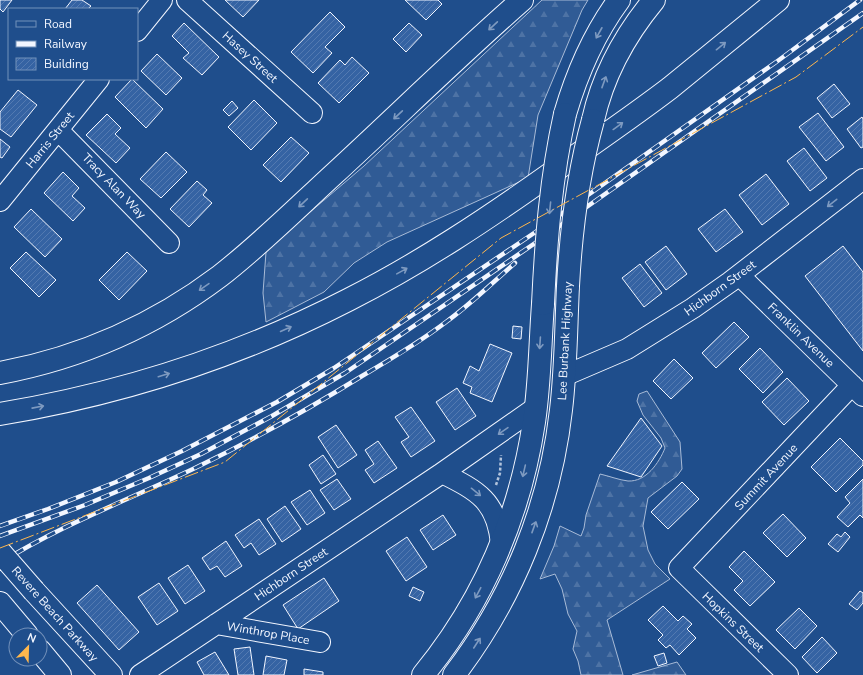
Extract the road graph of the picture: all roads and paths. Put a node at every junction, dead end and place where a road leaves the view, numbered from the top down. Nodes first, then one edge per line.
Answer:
1 (162, 0) edge
2 (187, 0) edge
3 (522, 0) edge
4 (620, 0) edge
5 (654, 0) edge
6 (778, 0) edge
7 (138, 30) edge
8 (98, 80) edge
9 (312, 114) dead end
10 (58, 130) junction
11 (863, 179) edge
12 (0, 201) edge
13 (169, 243) dead end
14 (739, 275) junction
15 (0, 373) edge
16 (564, 376) junction
17 (858, 391) edge
18 (535, 408) junction
19 (0, 414) edge
20 (501, 453) dead end
21 (442, 472) junction
22 (495, 489) dead end
23 (501, 544) junction
24 (0, 552) edge
25 (679, 568) joint
26 (1, 604) edge
27 (216, 624) junction
28 (20, 627) edge
29 (320, 642) dead end
30 (48, 660) edge
31 (60, 675) edge
32 (111, 675) edge
33 (140, 675) edge
34 (423, 675) edge
35 (454, 675) edge
36 (788, 675) edge

1 - 7 street
2 - 9 street, Hasey Street
3 -> 15 main road
4 -> 18 main road, Lee Burbank Highway, bridge
16 -> 5 main road, Lee Burbank Highway, bridge
19 -> 6 main road
8 - 10 street, Harris Street
10 - 12 street, Harris Street
10 - 13 street, Tracy Alan Way
11 -> 14 street, Hichborn Street
14 - 16 street, Hichborn Street
14 - 17 street, Franklin Avenue
35 -> 16 main road, Lee Burbank Highway
17 - 25 street, Summit Avenue
18 -> 21 street, Hichborn Street
18 -> 23 main road, Lee Burbank Highway
20 - 22 path
21 -> 23 street
21 - 27 street, Hichborn Street
23 -> 34 main road, Lee Burbank Highway
24 - 32 main road, Revere Beach Parkway, bridge
25 - 36 street, Hopkins Street
26 - 28 main road
27 - 29 street, Winthrop Place
27 - 33 street, Hichborn Street
30 - 31 main road

